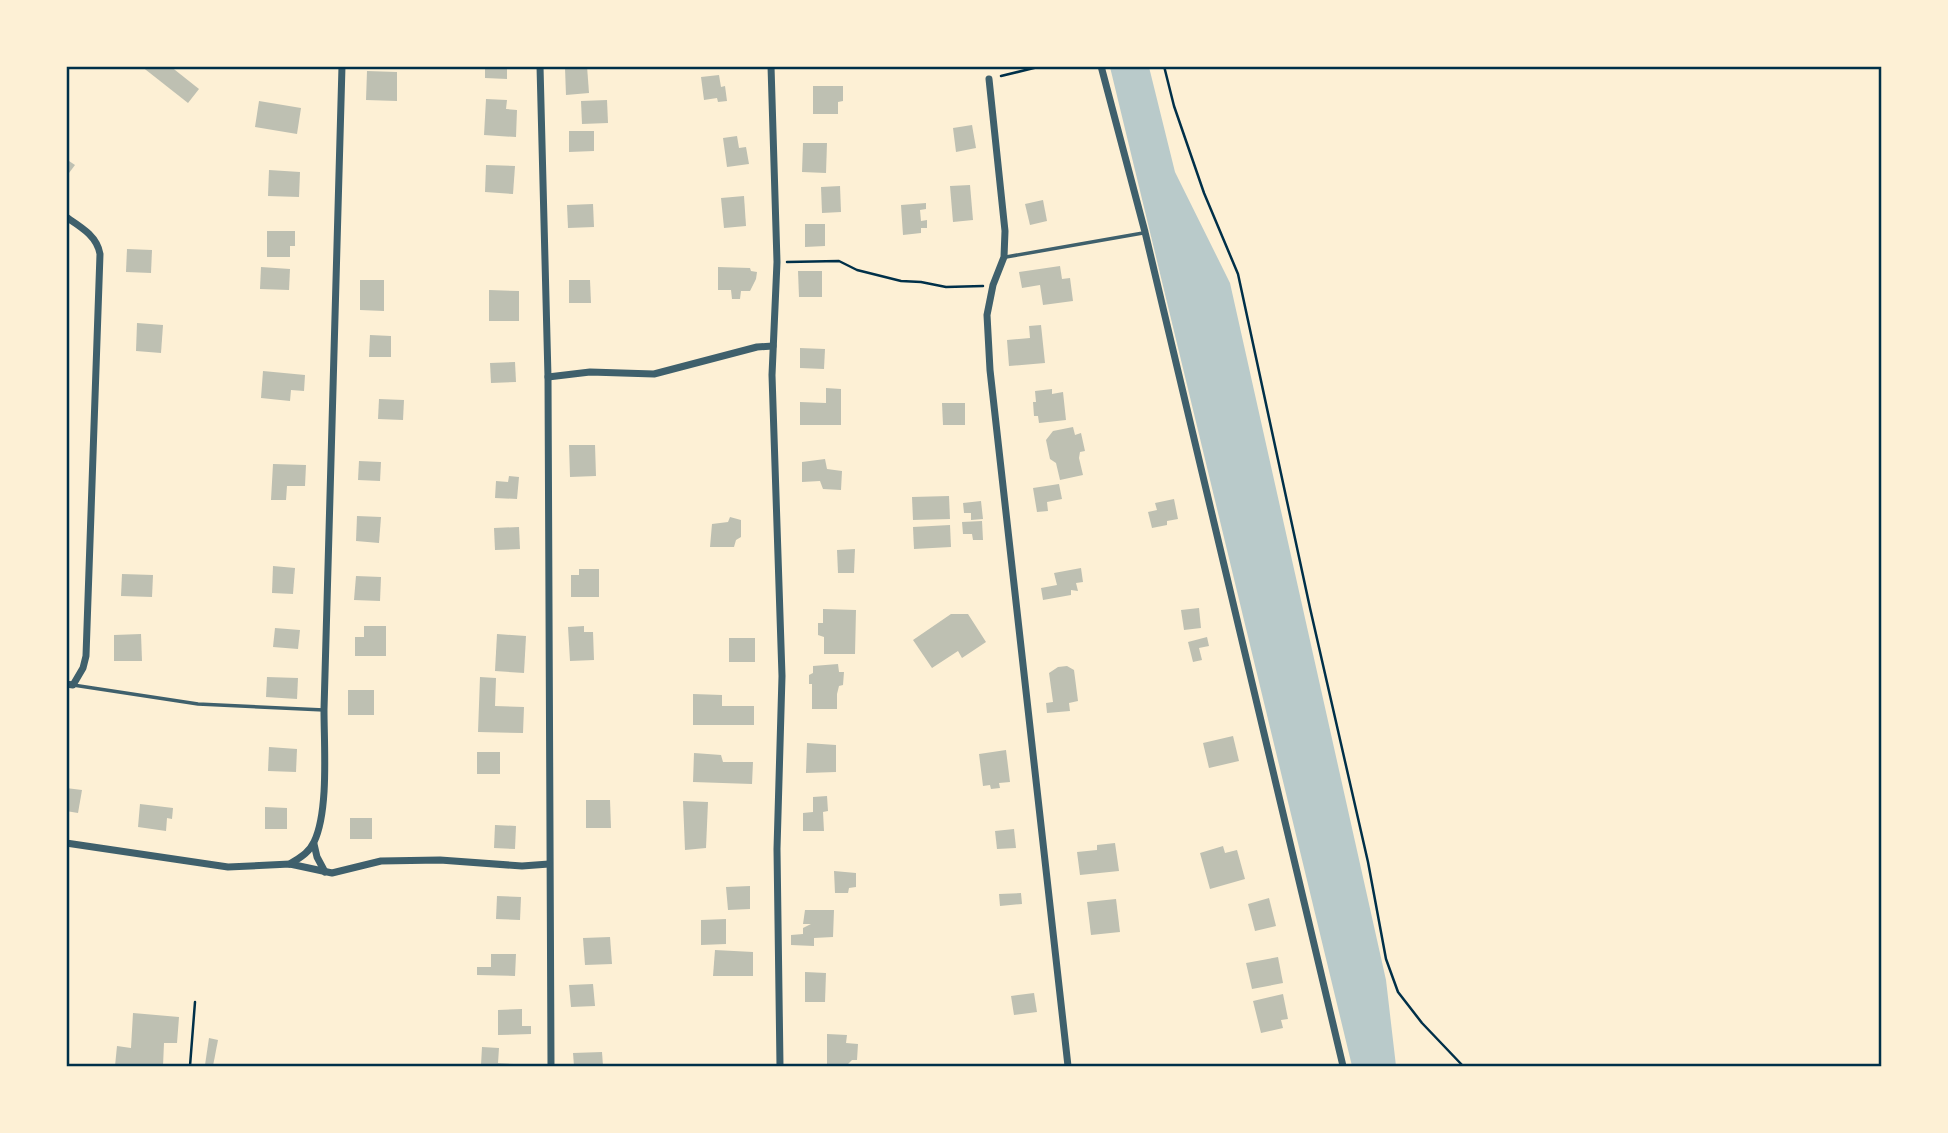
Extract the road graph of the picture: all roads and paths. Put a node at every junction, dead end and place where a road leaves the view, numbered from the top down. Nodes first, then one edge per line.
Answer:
1 (342, 66) edge
2 (540, 66) edge
3 (771, 66) edge
4 (1042, 66) edge
5 (1101, 66) edge
6 (1164, 66) edge
7 (989, 79) joint
8 (66, 217) edge
9 (1145, 232) junction
10 (1004, 257) junction
11 (777, 262) junction
12 (993, 285) junction
13 (773, 346) junction
14 (548, 377) junction
15 (70, 684) edge
16 (324, 710) junction
17 (66, 843) edge
18 (313, 844) junction
19 (290, 864) junction
20 (549, 864) junction
21 (325, 872) junction
22 (195, 1002) dead end
23 (190, 1066) edge
24 (551, 1066) edge
25 (780, 1066) edge
26 (1068, 1066) edge
27 (1343, 1066) edge
28 (1463, 1066) edge

1 - 16 street
2 - 14 street
3 - 11 street
4 - 7 path
5 - 9 street
6 - 28 path
7 - 10 street
8 - 15 street
9 - 10 lane
9 - 27 street
10 - 12 street
11 - 12 path
11 - 13 street
12 - 26 street
13 - 14 street
13 - 25 street
14 - 20 street
15 - 16 lane
16 - 18 street
17 - 19 street
18 - 19 street
18 - 21 street
19 - 21 street
20 - 21 street
20 - 24 street
22 - 23 path

